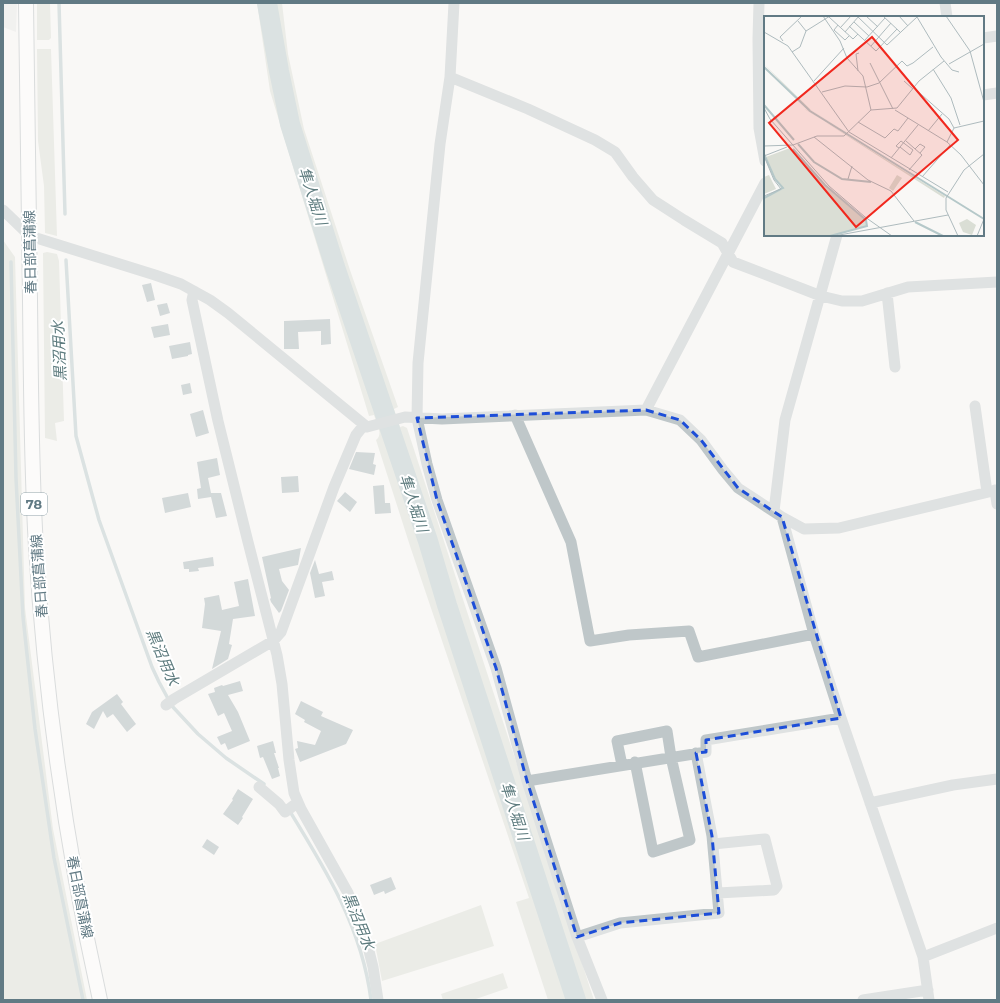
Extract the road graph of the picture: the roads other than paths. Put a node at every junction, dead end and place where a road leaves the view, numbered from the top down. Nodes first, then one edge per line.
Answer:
1 (26, 3) edge
2 (454, 3) edge
3 (759, 3) edge
4 (946, 3) edge
5 (947, 16) edge
6 (997, 36) edge
7 (984, 38) edge
8 (450, 77) junction
9 (997, 93) edge
10 (984, 95) edge
11 (762, 125) edge
12 (764, 149) edge
13 (764, 185) edge
14 (3, 210) edge
15 (30, 236) junction
16 (837, 236) edge
17 (728, 252) junction
18 (997, 282) edge
19 (194, 291) junction
20 (887, 293) junction
21 (821, 296) junction
22 (895, 367) dead end
23 (976, 406) dead end
24 (646, 410) junction
25 (515, 416) junction
26 (417, 418) junction
27 (370, 425) junction
28 (993, 490) edge
29 (997, 504) edge
30 (778, 514) junction
31 (814, 634) junction
32 (274, 641) junction
33 (173, 700) dead end
34 (841, 718) junction
35 (696, 753) junction
36 (671, 757) junction
37 (635, 762) junction
38 (622, 765) junction
39 (997, 779) edge
40 (527, 781) junction
41 (259, 787) dead end
42 (870, 803) junction
43 (292, 807) junction
44 (713, 844) junction
45 (718, 893) junction
46 (997, 928) edge
47 (577, 937) junction
48 (923, 958) junction
49 (928, 995) edge
50 (100, 1000) edge
51 (378, 1000) edge
52 (602, 1000) edge
53 (863, 1000) edge

1 - 15 main road, 春日部菖蒲線 / 78
2 - 8 street
3 - 11 street
4 - 5 street
6 - 7 street
8 - 17 street
8 - 26 street
9 - 10 street
11 - 12 street
13 - 17 street
14 - 15 street
15 - 19 street
15 - 50 main road, 春日部菖蒲線 / 78
16 - 21 street
17 - 21 street
17 - 24 street
18 - 20 street
19 - 27 street
19 - 32 street
20 - 21 street
20 - 22 street
21 - 30 street
23 - 28 street
24 - 25 street
24 - 30 street
25 - 26 street
25 - 31 street
26 - 27 street
26 - 40 street
27 - 32 street
28 - 29 street
28 - 30 street
30 - 31 street
31 - 34 street
32 - 33 street
32 - 43 street
34 - 35 street
34 - 42 street
35 - 36 street
35 - 44 street
36 - 37 street
36 - 37 street
36 - 38 street
37 - 38 street
38 - 40 street
39 - 42 street
40 - 47 street
41 - 43 street
42 - 48 street
43 - 51 street
44 - 45 street
44 - 45 street
45 - 47 street
46 - 48 street
47 - 52 street
48 - 49 street
49 - 53 street

